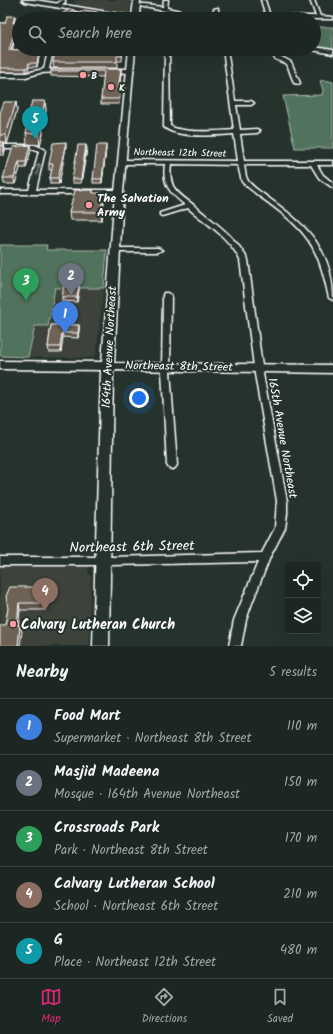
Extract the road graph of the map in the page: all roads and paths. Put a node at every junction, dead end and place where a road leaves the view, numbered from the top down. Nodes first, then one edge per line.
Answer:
1 (25, 0) edge
2 (63, 0) edge
3 (166, 0) edge
4 (263, 0) edge
5 (312, 0) edge
6 (136, 3) edge
7 (58, 6) junction
8 (165, 8) junction
9 (85, 10) junction
10 (82, 12) edge
11 (96, 12) edge
12 (179, 12) edge
13 (265, 12) edge
14 (316, 12) edge
15 (321, 17) edge
16 (333, 18) edge
17 (321, 50) edge
18 (333, 52) edge
19 (49, 56) edge
20 (131, 56) edge
21 (167, 56) edge
22 (226, 56) edge
23 (276, 56) edge
24 (46, 71) junction
25 (68, 71) edge
26 (104, 71) edge
27 (130, 71) junction
28 (0, 75) edge
29 (296, 83) dead end
30 (232, 103) junction
31 (251, 104) dead end
32 (257, 131) dead end
33 (238, 133) junction
34 (0, 147) edge
35 (122, 162) junction
36 (168, 162) junction
37 (241, 163) junction
38 (313, 163) junction
39 (333, 163) edge
40 (333, 186) edge
41 (0, 192) edge
42 (32, 192) junction
43 (119, 192) junction
44 (189, 206) junction
45 (162, 214) dead end
46 (115, 250) junction
47 (158, 250) dead end
48 (167, 296) dead end
49 (333, 298) edge
50 (0, 365) edge
51 (107, 365) junction
52 (166, 366) junction
53 (258, 368) junction
54 (333, 369) edge
55 (172, 465) dead end
56 (264, 557) junction
57 (0, 561) edge
58 (102, 561) junction
59 (100, 646) edge
60 (235, 646) edge

1 - 7 street
2 - 7 street
3 - 8 street
4 - 13 street
5 - 14 street
6 - 8 street
7 - 9 street
8 - 12 street
9 - 10 street
9 - 11 street
15 - 16 street
17 - 18 street
19 - 24 street
20 - 27 street, 164th Avenue Northeast
21 - 33 street
22 - 30 street
23 - 29 street
24 - 25 street
24 - 28 street
26 - 27 street
27 - 35 street, 164th Avenue Northeast
30 - 31 street
30 - 33 street
32 - 33 street
33 - 37 street
42 -> 34 street
35 - 36 street, Northeast 12th Street
35 - 43 street, 164th Avenue Northeast
36 - 37 street, Northeast 12th Street
36 - 44 street
37 - 38 street, Northeast 12th Street
37 - 49 street
38 - 39 street, Northeast 12th Street
38 - 40 street
41 - 42 street
42 - 43 street
43 - 46 street, 164th Avenue Northeast
44 - 45 street
44 - 53 street, 165th Avenue Northeast
46 - 47 street
46 - 51 street, 164th Avenue Northeast
48 - 52 street
50 - 51 street, Northeast 8th Street
51 - 52 street, Northeast 8th Street
51 - 58 street, 164th Avenue Northeast
52 - 53 street, Northeast 8th Street
52 - 55 street
53 - 54 street, Northeast 8th Street
53 - 56 street, 165th Avenue Northeast
56 - 58 street, Northeast 6th Street
56 - 60 street, 165th Avenue Northeast
57 - 58 street, Northeast 6th Street
58 - 59 street, 164th Avenue Northeast

